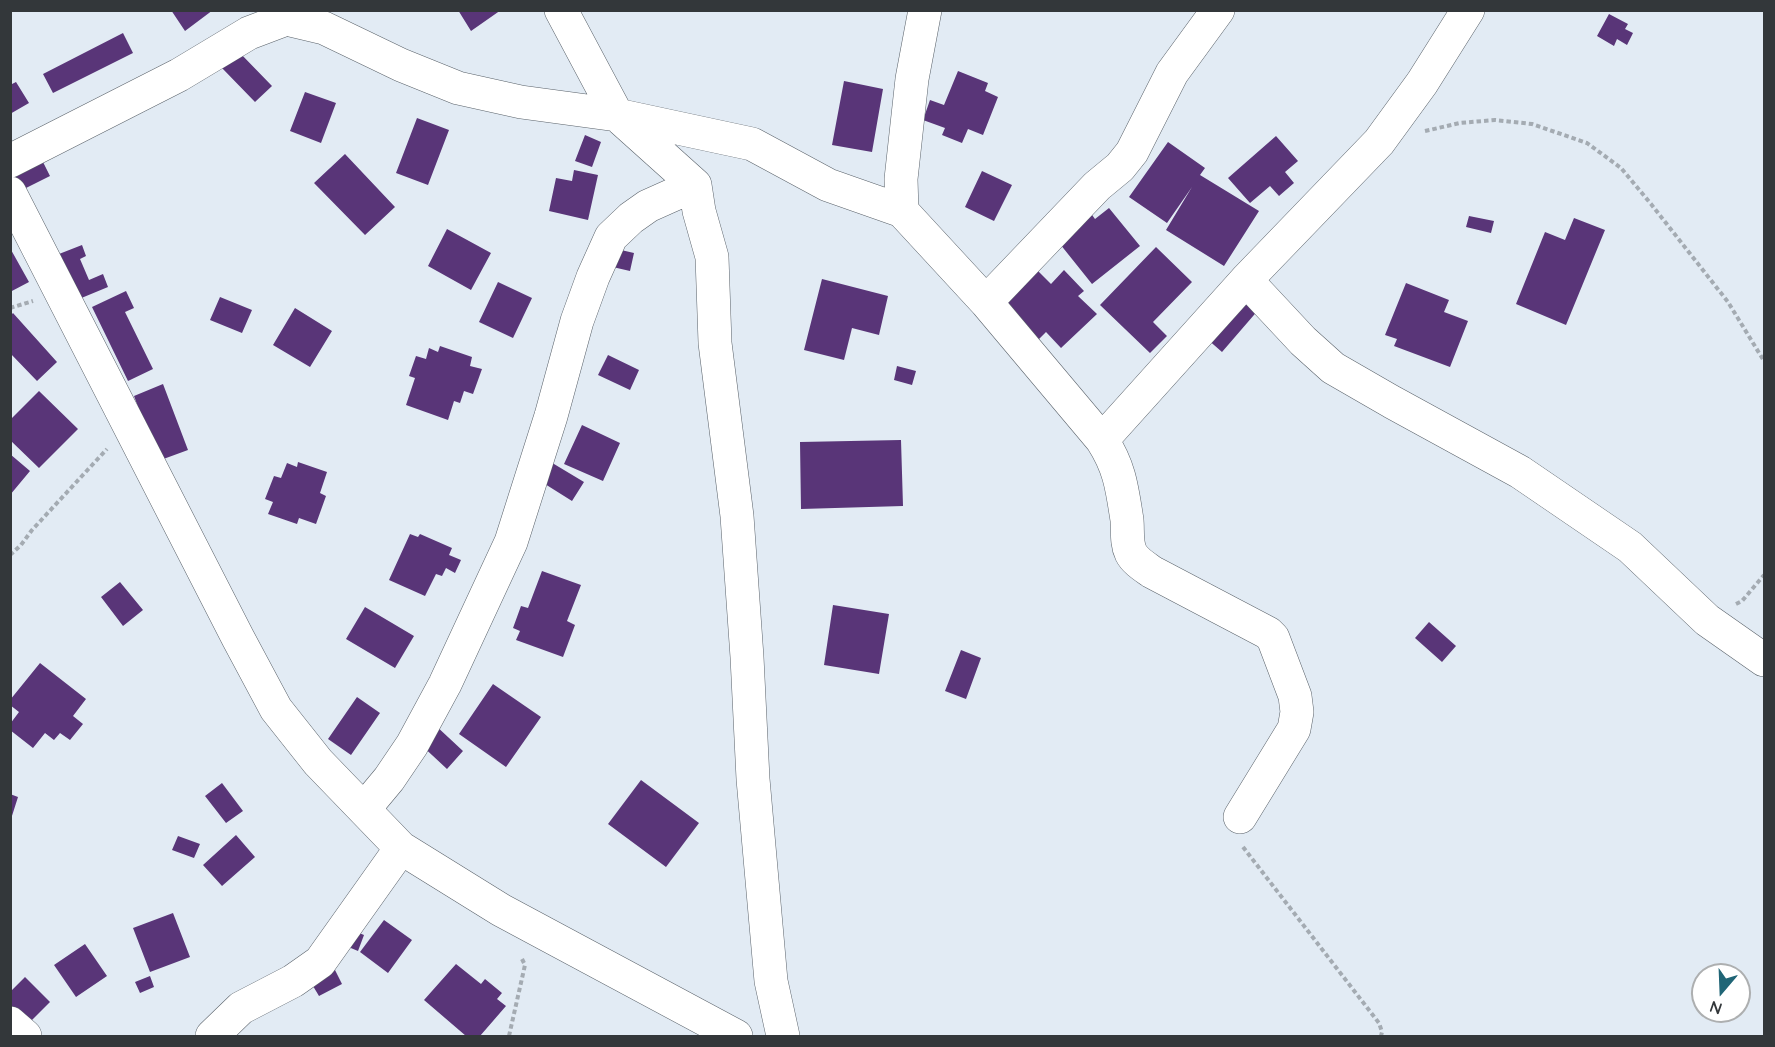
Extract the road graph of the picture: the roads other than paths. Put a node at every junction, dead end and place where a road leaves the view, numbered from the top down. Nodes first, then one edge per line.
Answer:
1 (561, 10) edge
2 (925, 10) edge
3 (1218, 10) edge
4 (1468, 10) edge
5 (281, 15) edge
6 (617, 115) junction
7 (10, 161) edge
8 (694, 185) junction
9 (10, 193) edge
10 (902, 211) junction
11 (1246, 280) junction
12 (986, 302) junction
13 (1102, 440) junction
14 (1764, 660) edge
15 (364, 808) junction
16 (1240, 817) road end
17 (401, 848) junction
18 (10, 1023) edge
19 (25, 1036) edge
20 (212, 1036) edge
21 (736, 1036) edge
22 (783, 1036) edge

1 - 6 street
2 - 10 street
3 - 12 street
4 - 11 street
5 - 6 street
5 - 7 street
6 - 8 street
6 - 10 street
8 - 15 street
8 - 22 street
9 - 15 street
10 - 12 street
11 - 13 street
11 - 14 street
12 - 13 street
13 - 16 street
15 - 17 street
17 - 20 street
17 - 21 street
18 - 19 street

